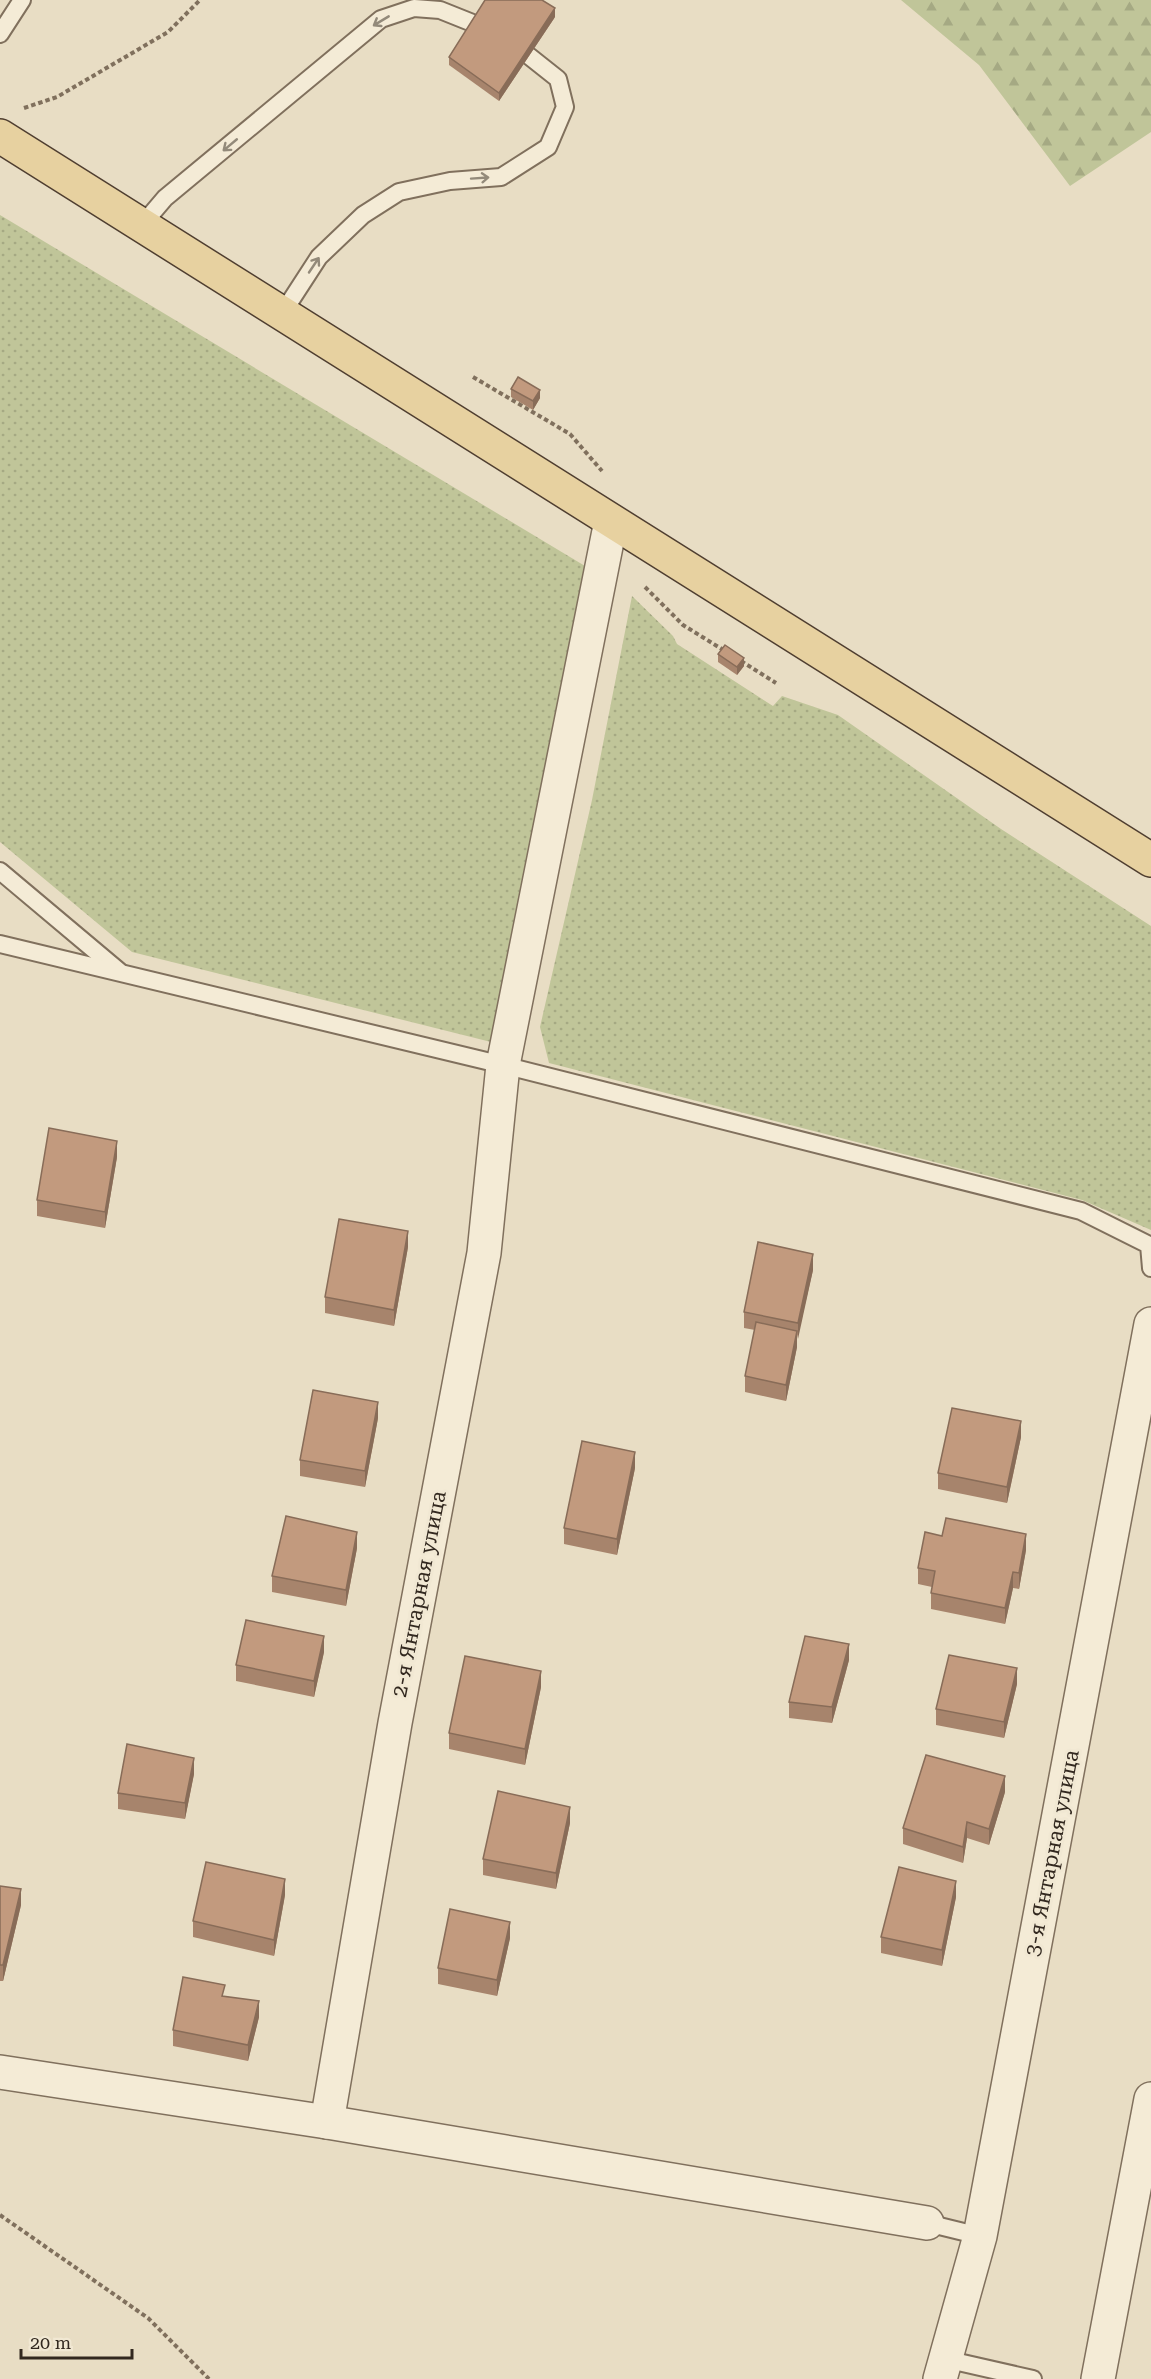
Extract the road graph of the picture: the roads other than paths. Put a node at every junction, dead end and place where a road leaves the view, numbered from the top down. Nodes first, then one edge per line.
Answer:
1 (20, 0) edge
2 (475, 24) edge
3 (0, 34) edge
4 (529, 56) edge
5 (0, 136) edge
6 (142, 225) junction
7 (282, 314) junction
8 (611, 520) junction
9 (1151, 860) edge
10 (0, 871) edge
11 (0, 944) edge
12 (122, 974) junction
13 (503, 1065) junction
14 (1151, 1268) edge
15 (1151, 1324) edge
16 (0, 2072) edge
17 (1151, 2099) edge
18 (327, 2122) junction
19 (927, 2223) joint
20 (980, 2236) junction
21 (942, 2369) edge
22 (1033, 2379) edge
23 (1098, 2379) edge

1 - 3 lane
2 -> 6 lane
7 -> 4 lane
5 - 6 main road
6 - 7 main road
7 - 8 main road
8 - 9 main road
8 - 13 street, 2-я Янтарная улица
10 - 12 lane
11 - 12 lane
12 - 13 lane
13 - 14 lane
13 - 18 street, 2-я Янтарная улица
15 - 20 street, 3-я Янтарная улица
16 - 18 street
17 - 23 street
18 - 19 street
19 - 20 lane
20 - 21 street, 3-я Янтарная улица
21 - 22 lane

